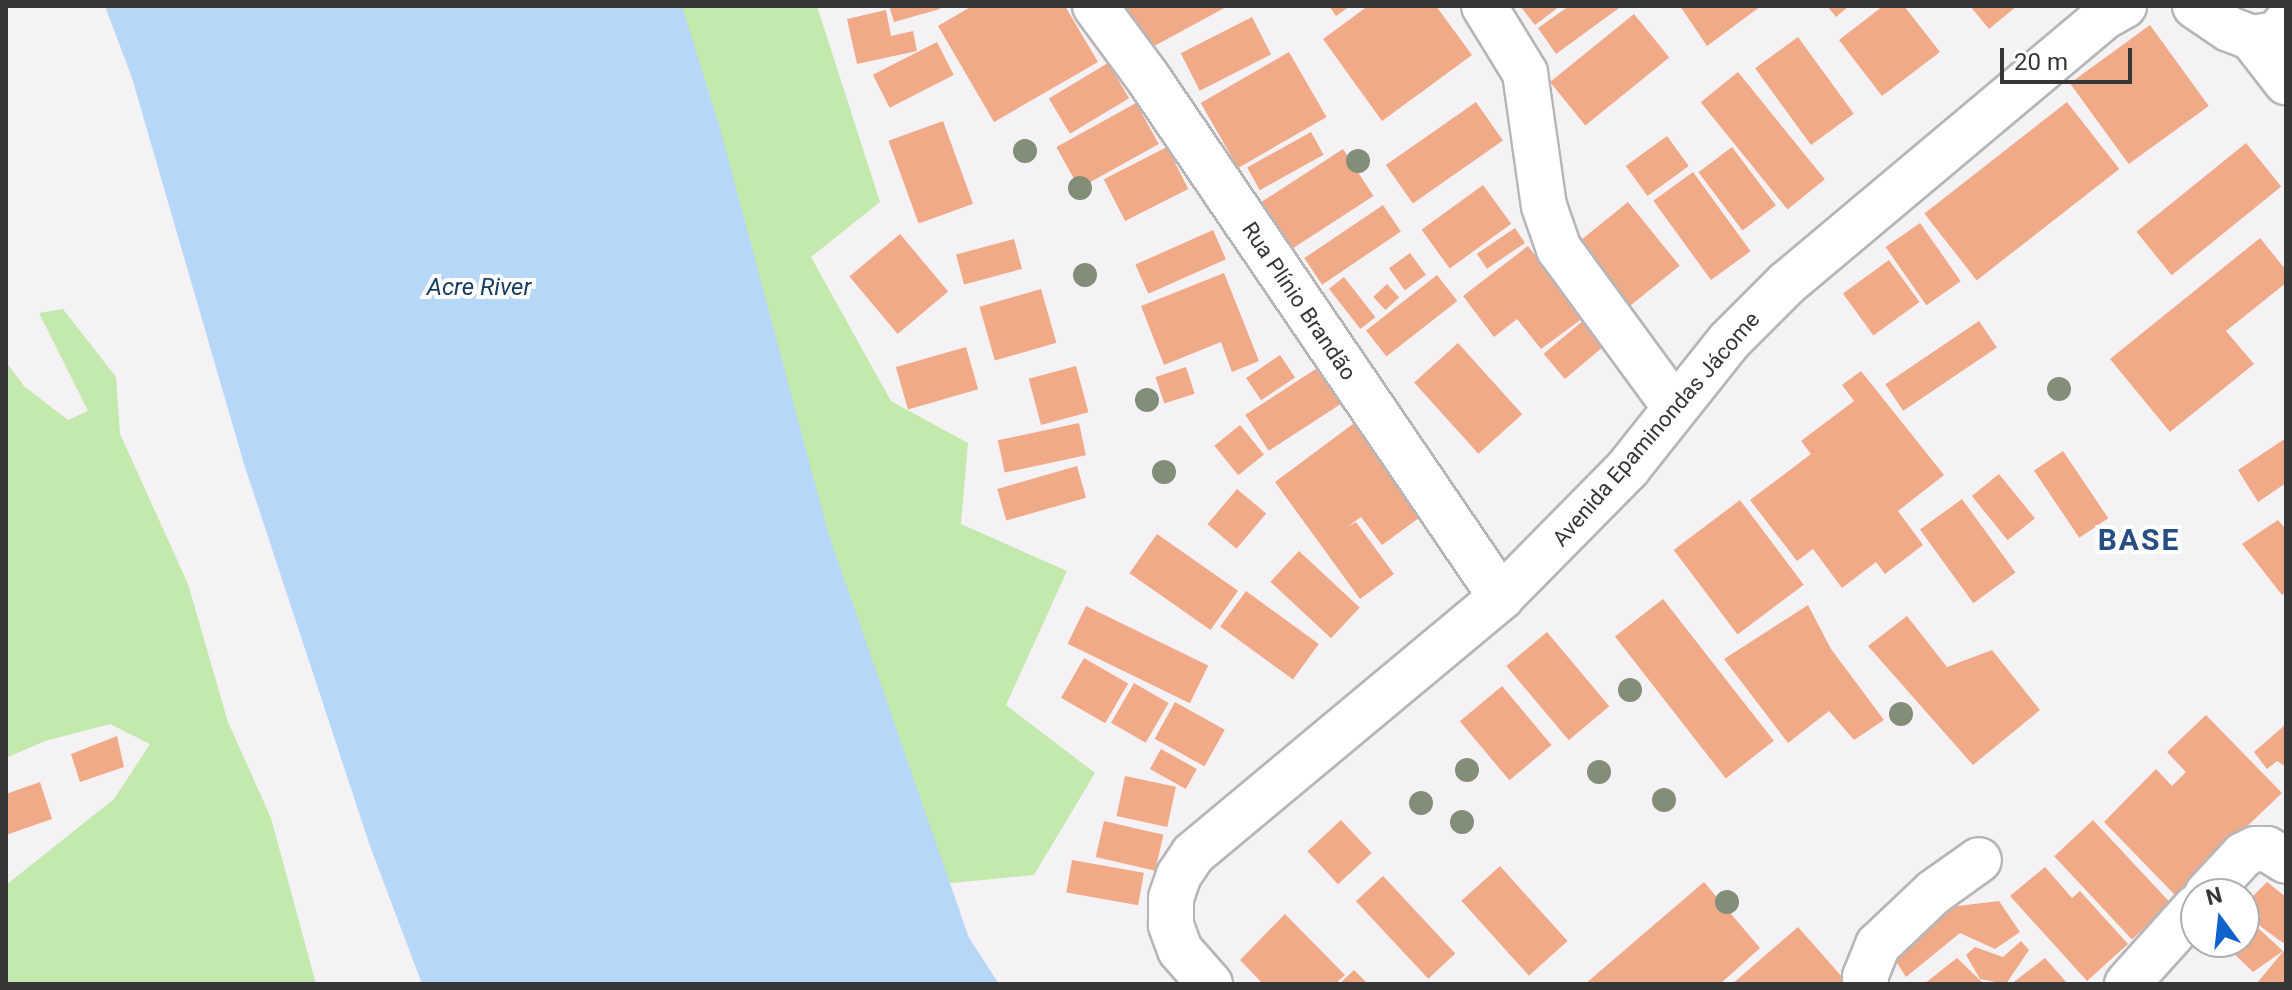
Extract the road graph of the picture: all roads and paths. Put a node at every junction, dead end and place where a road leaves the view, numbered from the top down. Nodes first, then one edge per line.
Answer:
1 (1095, 6) edge
2 (1484, 6) edge
3 (2124, 6) edge
4 (2195, 6) edge
5 (2269, 30) edge
6 (2286, 82) edge
7 (1674, 406) junction
8 (1501, 597) junction
9 (2277, 855) edge
10 (1979, 860) dead end
11 (2222, 878) edge
12 (2180, 925) edge
13 (1210, 984) edge
14 (1866, 984) edge
15 (2127, 984) edge

1 - 8 street, Rua Plínio Brandão
2 - 7 street
3 - 7 street, Avenida Epaminondas Jácome
4 - 5 street
5 - 6 street
7 - 8 street, Avenida Epaminondas Jácome
8 - 13 street, Avenida Epaminondas Jácome
9 - 11 street
10 - 14 street
12 - 15 street

